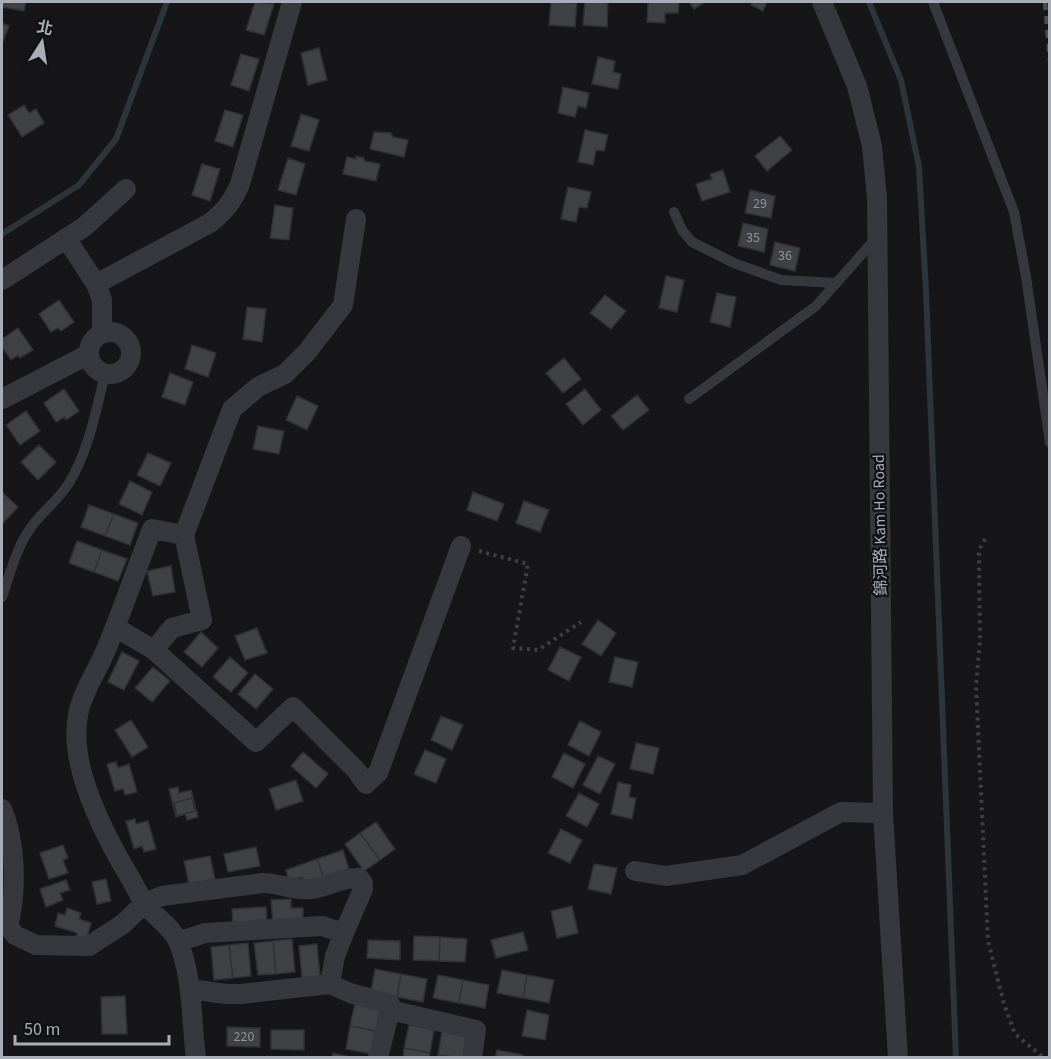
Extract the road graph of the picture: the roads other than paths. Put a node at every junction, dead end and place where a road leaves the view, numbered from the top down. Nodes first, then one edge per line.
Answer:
1 (292, 2) edge
2 (822, 2) edge
3 (933, 2) edge
4 (126, 189) dead end
5 (674, 212) dead end
6 (356, 219) dead end
7 (879, 235) junction
8 (66, 238) junction
9 (2, 280) edge
10 (836, 283) junction
11 (96, 284) junction
12 (102, 333) junction
13 (89, 354) junction
14 (105, 374) junction
15 (2, 399) edge
16 (690, 399) dead end
17 (1050, 443) edge
18 (184, 535) junction
19 (461, 546) road end
20 (2, 597) edge
21 (115, 627) junction
22 (154, 650) junction
23 (2, 809) edge
24 (883, 813) junction
25 (635, 871) dead end
26 (145, 903) junction
27 (4, 925) edge
28 (344, 933) junction
29 (178, 942) junction
30 (330, 984) junction
31 (189, 989) junction
32 (390, 1010) junction
33 (196, 1058) edge
34 (378, 1058) edge
35 (472, 1058) edge
36 (898, 1058) edge

1 - 11 street
2 - 7 street, 錦河路 Kam Ho Road
3 - 17 lane
4 - 8 street
5 - 10 lane
6 - 18 street
7 - 10 lane
7 - 24 street, 錦河路 Kam Ho Road
8 - 9 street
8 - 11 street
10 - 16 lane
11 - 12 street
12 - 13 street
12 - 14 street
13 - 14 street
13 - 15 street
14 - 20 lane
18 - 21 street
18 - 22 street
19 - 22 street
21 - 22 street
21 - 26 street
23 - 27 street
24 - 25 street
24 - 36 street, 錦河路 Kam Ho Road
26 - 27 street
26 - 28 street
26 - 29 street
28 - 29 street
28 - 30 street
29 - 31 street
30 - 31 street
30 - 32 street
31 - 33 street
32 - 34 street
32 - 35 street

